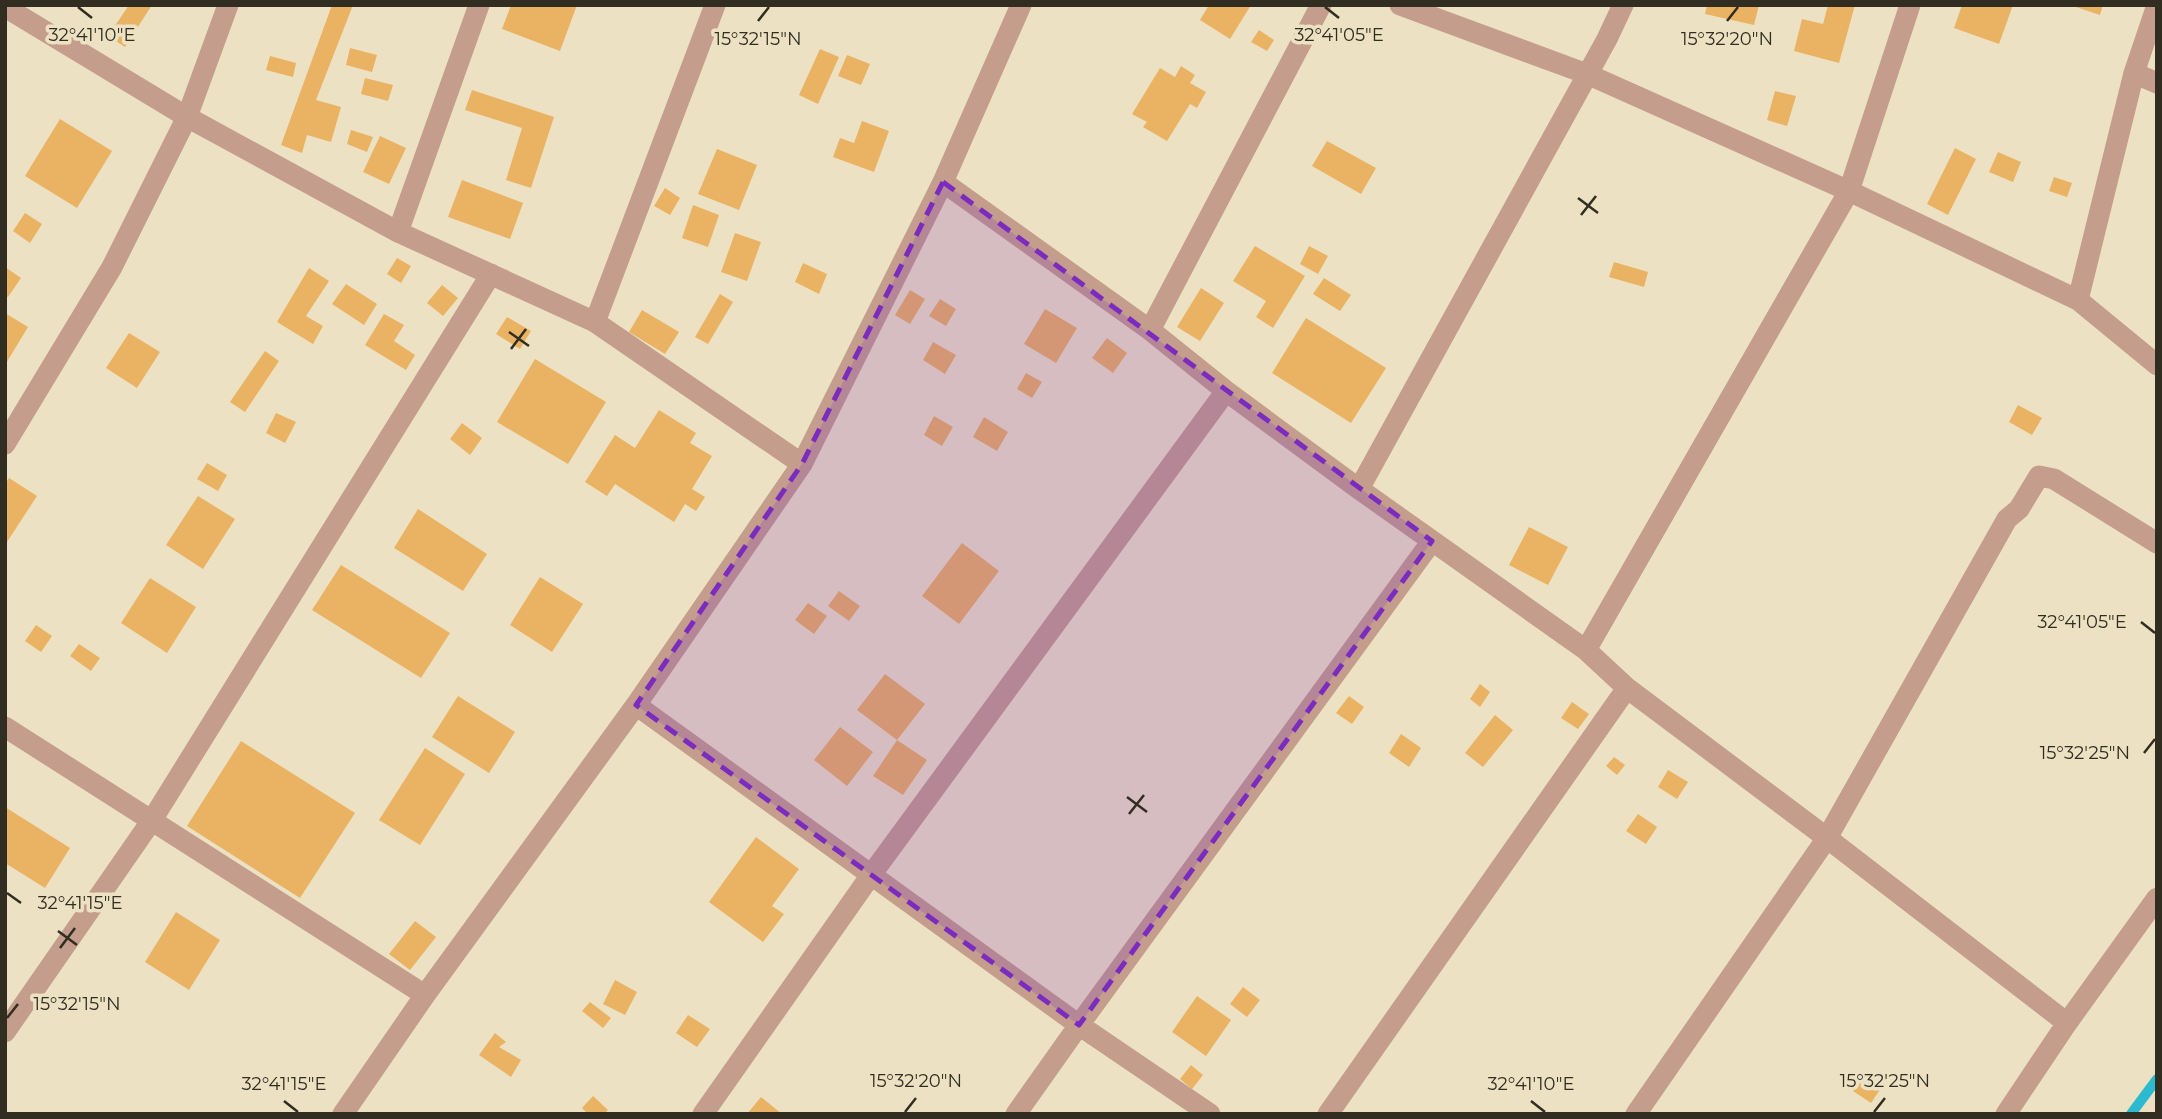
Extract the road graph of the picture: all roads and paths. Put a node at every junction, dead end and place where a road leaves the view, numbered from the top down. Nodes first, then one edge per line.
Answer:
1 (228, 5) edge
2 (479, 5) edge
3 (715, 5) edge
4 (1021, 5) edge
5 (1321, 5) edge
6 (1400, 5) edge
7 (1623, 5) edge
8 (1910, 5) edge
9 (2157, 5) edge
10 (5, 7) edge
11 (2134, 73) junction
12 (1587, 74) junction
13 (2157, 82) edge
14 (187, 117) junction
15 (943, 182) junction
16 (1849, 191) junction
17 (398, 232) junction
18 (491, 274) junction
19 (2078, 300) junction
20 (595, 322) junction
21 (1150, 330) junction
22 (2157, 365) edge
23 (1226, 391) junction
24 (5, 444) edge
25 (802, 464) junction
26 (1359, 489) junction
27 (1432, 541) junction
28 (2157, 543) edge
29 (1586, 650) junction
30 (1626, 688) junction
31 (636, 705) junction
32 (5, 727) edge
33 (152, 820) junction
34 (1827, 838) junction
35 (872, 874) junction
36 (2157, 898) edge
37 (425, 995) junction
38 (2067, 1023) junction
39 (1079, 1024) junction
40 (5, 1032) edge
41 (343, 1114) edge
42 (703, 1114) edge
43 (1016, 1114) edge
44 (1210, 1114) edge
45 (1328, 1114) edge
46 (1636, 1114) edge
47 (2006, 1114) edge

1 - 14 street
2 - 17 street
3 - 20 street
4 - 15 street
5 - 21 street
6 - 12 street
7 - 12 street
8 - 16 street
9 - 11 street
10 - 14 street
11 - 13 street
11 - 19 street
12 - 16 street
12 - 26 street
14 - 17 street
14 - 24 street
15 - 21 street
15 - 25 street
16 - 19 street
16 - 29 street
17 - 18 street
18 - 20 street
18 - 33 street
19 - 22 street
20 - 25 street
21 - 23 street
23 - 26 street
23 - 35 street
25 - 31 street
26 - 27 street
27 - 29 street
27 - 39 street
28 - 34 street
29 - 30 street
30 - 34 street
30 - 45 street
31 - 35 street
31 - 37 street
32 - 33 street
33 - 37 street
33 - 40 street
34 - 38 street
34 - 46 street
35 - 39 street
35 - 42 street
36 - 38 street
37 - 41 street
38 - 47 street
39 - 43 street
39 - 44 street

